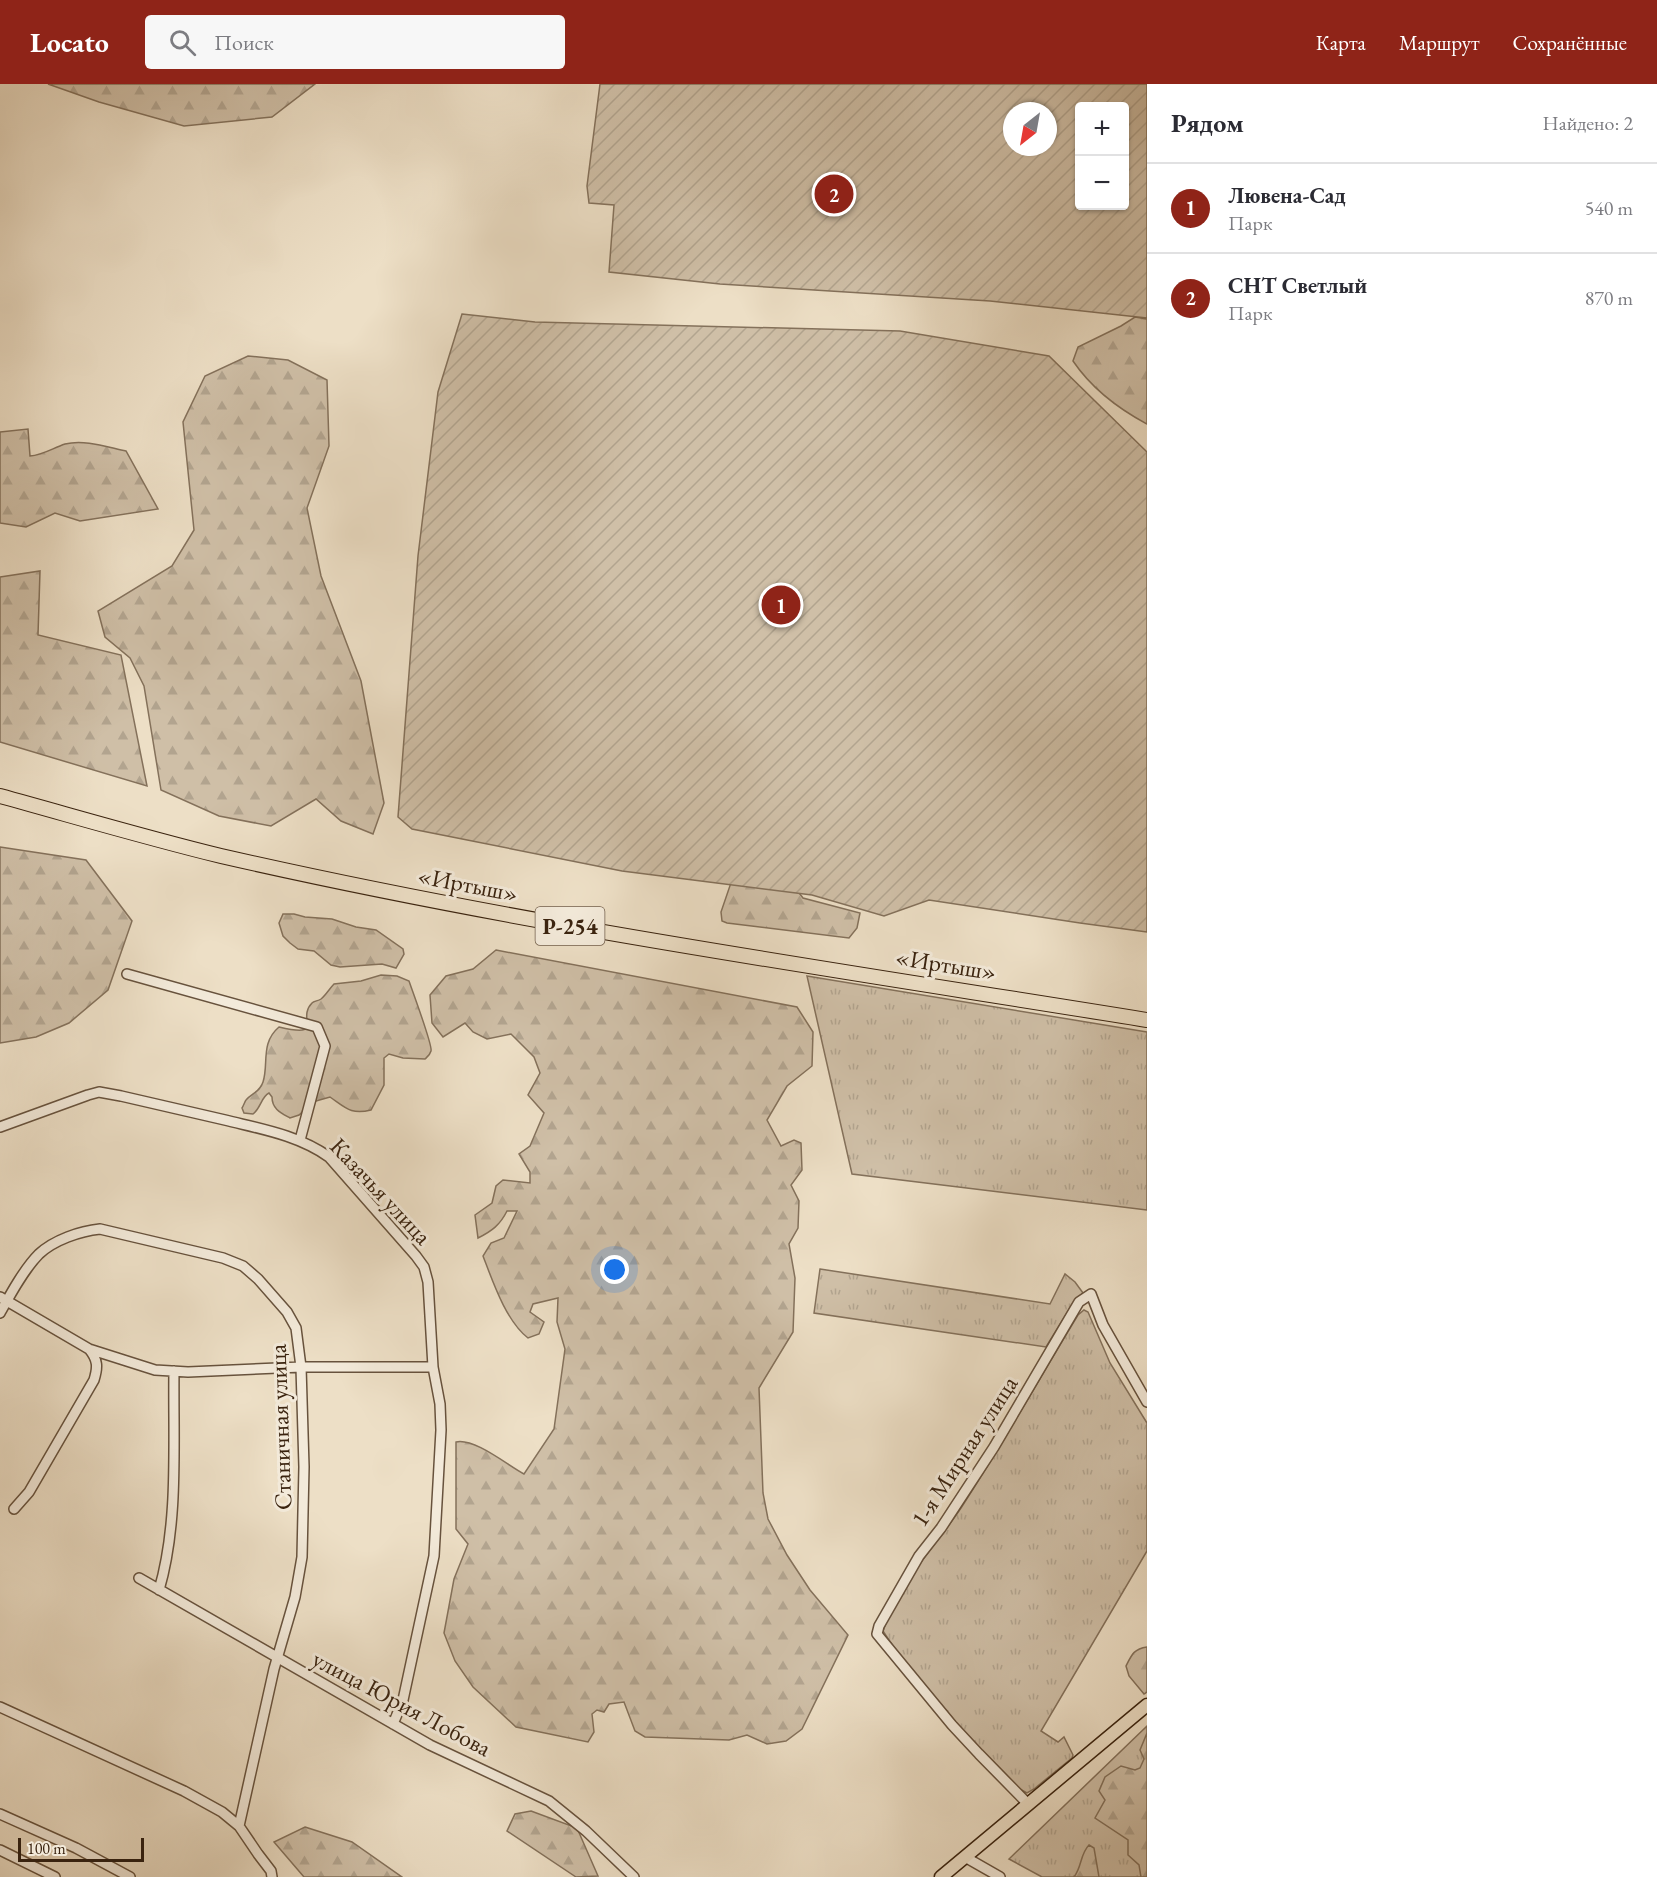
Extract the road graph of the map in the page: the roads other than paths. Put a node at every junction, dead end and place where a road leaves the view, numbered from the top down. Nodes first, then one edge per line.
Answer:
1 (0, 796) edge
2 (127, 974) dead end
3 (1147, 1020) edge
4 (0, 1127) edge
5 (300, 1140) junction
6 (4, 1299) edge
7 (0, 1313) edge
8 (89, 1349) junction
9 (301, 1367) junction
10 (433, 1367) junction
11 (174, 1371) junction
12 (1147, 1402) edge
13 (14, 1509) dead end
14 (139, 1578) dead end
15 (159, 1590) junction
16 (278, 1658) junction
17 (1147, 1705) edge
18 (0, 1707) edge
19 (393, 1724) junction
20 (1029, 1804) junction
21 (0, 1814) edge
22 (240, 1826) junction
23 (0, 1850) edge
24 (965, 1857) junction
25 (55, 1877) edge
26 (130, 1877) edge
27 (272, 1877) edge
28 (634, 1877) edge
29 (941, 1877) edge
30 (1000, 1877) edge

1 - 3 highway, «Иртыш» / Р-254
2 - 5 street
4 - 5 street, Казачья улица
5 - 10 street, Казачья улица
6 - 7 street, Станичная улица
6 - 8 street
6 - 9 street, Станичная улица
8 - 11 street
8 - 13 street
9 - 10 street
9 - 11 street
9 - 16 street, Станичная улица
10 - 19 street, Казачья улица
11 - 15 street
12 - 20 street, 1-я Мирная улица
14 - 15 street, улица Юрия Лобова
15 - 16 street, улица Юрия Лобова
16 - 19 street, улица Юрия Лобова
16 - 22 street, Станичная улица
17 - 20 main road
18 - 22 street
19 - 28 street, улица Юрия Лобова
20 - 24 main road
21 - 26 street
22 - 27 street
23 - 25 street
24 - 29 main road
24 - 30 street

